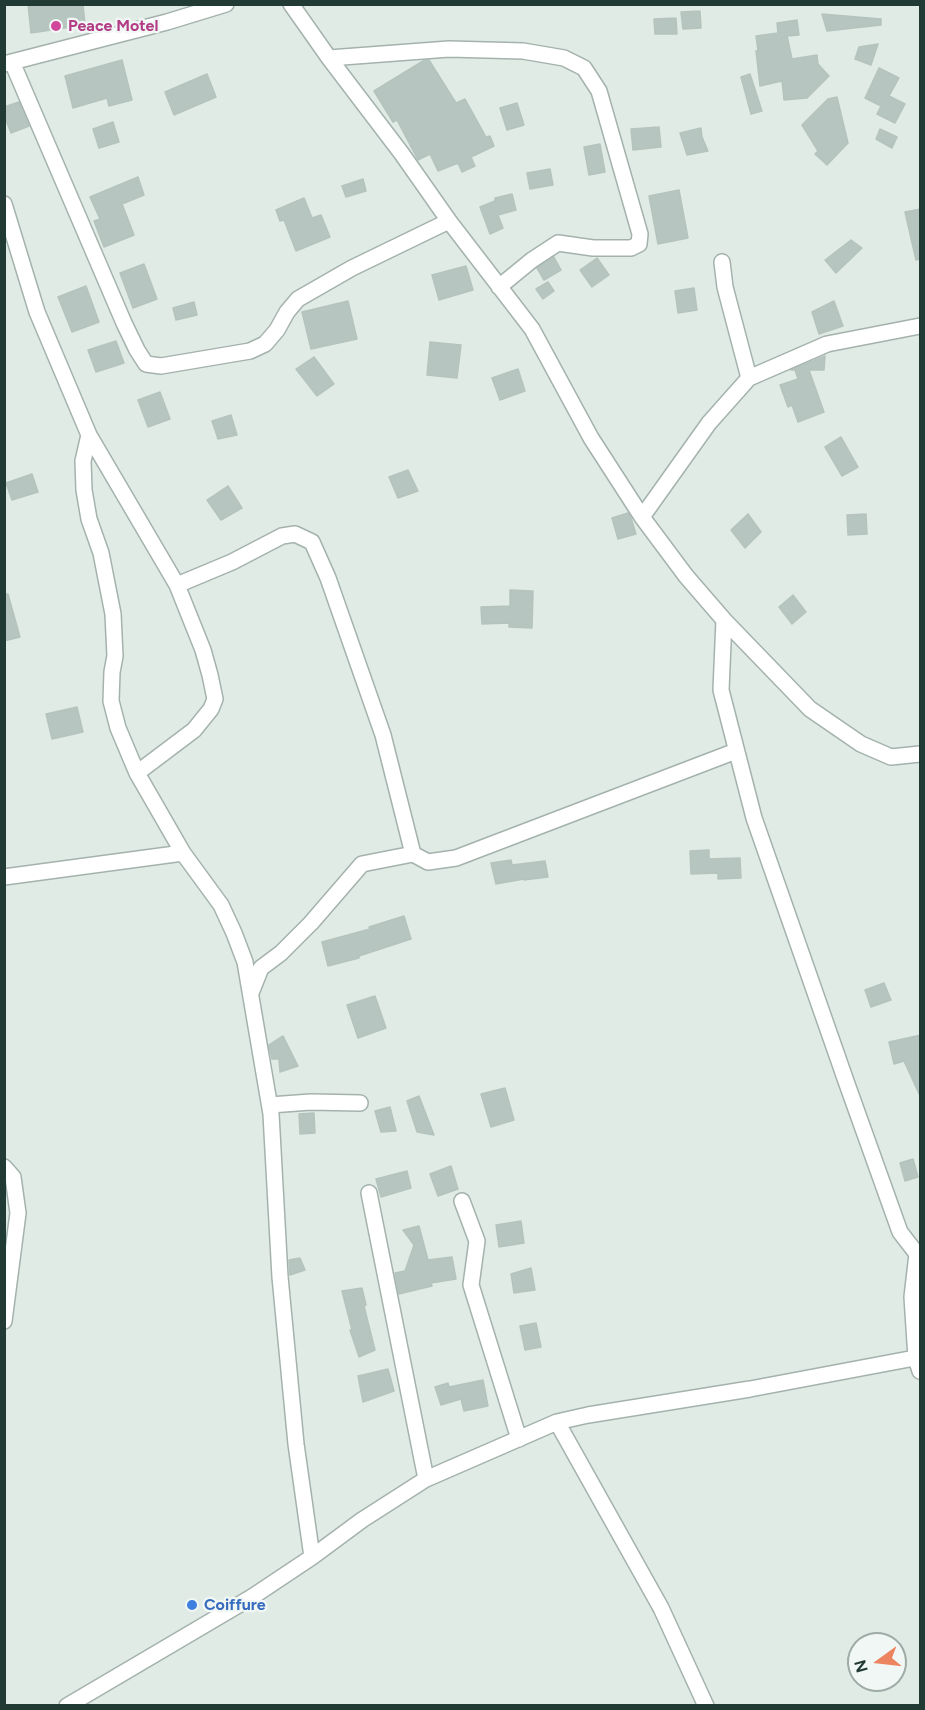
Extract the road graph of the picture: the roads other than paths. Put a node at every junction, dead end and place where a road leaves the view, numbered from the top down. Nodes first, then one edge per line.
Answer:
1 (226, 4) edge
2 (291, 4) edge
3 (329, 58) junction
4 (8, 63) edge
5 (4, 204) edge
6 (449, 221) junction
7 (722, 262) dead end
8 (499, 287) junction
9 (921, 326) edge
10 (749, 378) junction
11 (89, 435) junction
12 (642, 517) junction
13 (177, 585) junction
14 (724, 620) junction
15 (736, 751) junction
16 (921, 754) edge
17 (137, 773) junction
18 (183, 853) junction
19 (413, 854) junction
20 (4, 877) edge
21 (251, 993) junction
22 (360, 1103) dead end
23 (270, 1105) junction
24 (4, 1167) edge
25 (369, 1192) dead end
26 (462, 1201) dead end
27 (900, 1232) junction
28 (921, 1235) edge
29 (4, 1321) edge
30 (919, 1362) edge
31 (557, 1422) junction
32 (519, 1439) junction
33 (426, 1479) junction
34 (312, 1557) junction
35 (67, 1706) edge
36 (706, 1706) edge

1 - 4 street
2 - 3 street
3 - 6 street
3 - 8 street
4 - 6 street
5 - 11 street
6 - 8 street
7 - 10 street
8 - 12 street
9 - 10 street
10 - 12 street
11 - 13 street
11 - 17 street
12 - 14 street
13 - 17 street
13 - 19 street
14 - 15 street
14 - 16 street
15 - 19 street
15 - 27 street
17 - 18 street
18 - 20 street
18 - 21 street
19 - 21 street
21 - 23 street
22 - 23 street
23 - 34 street
24 - 29 street
25 - 33 street
26 - 32 street
27 - 28 street
27 - 30 street
30 - 31 street
31 - 32 street
31 - 36 street
32 - 33 street
33 - 34 street
34 - 35 street

